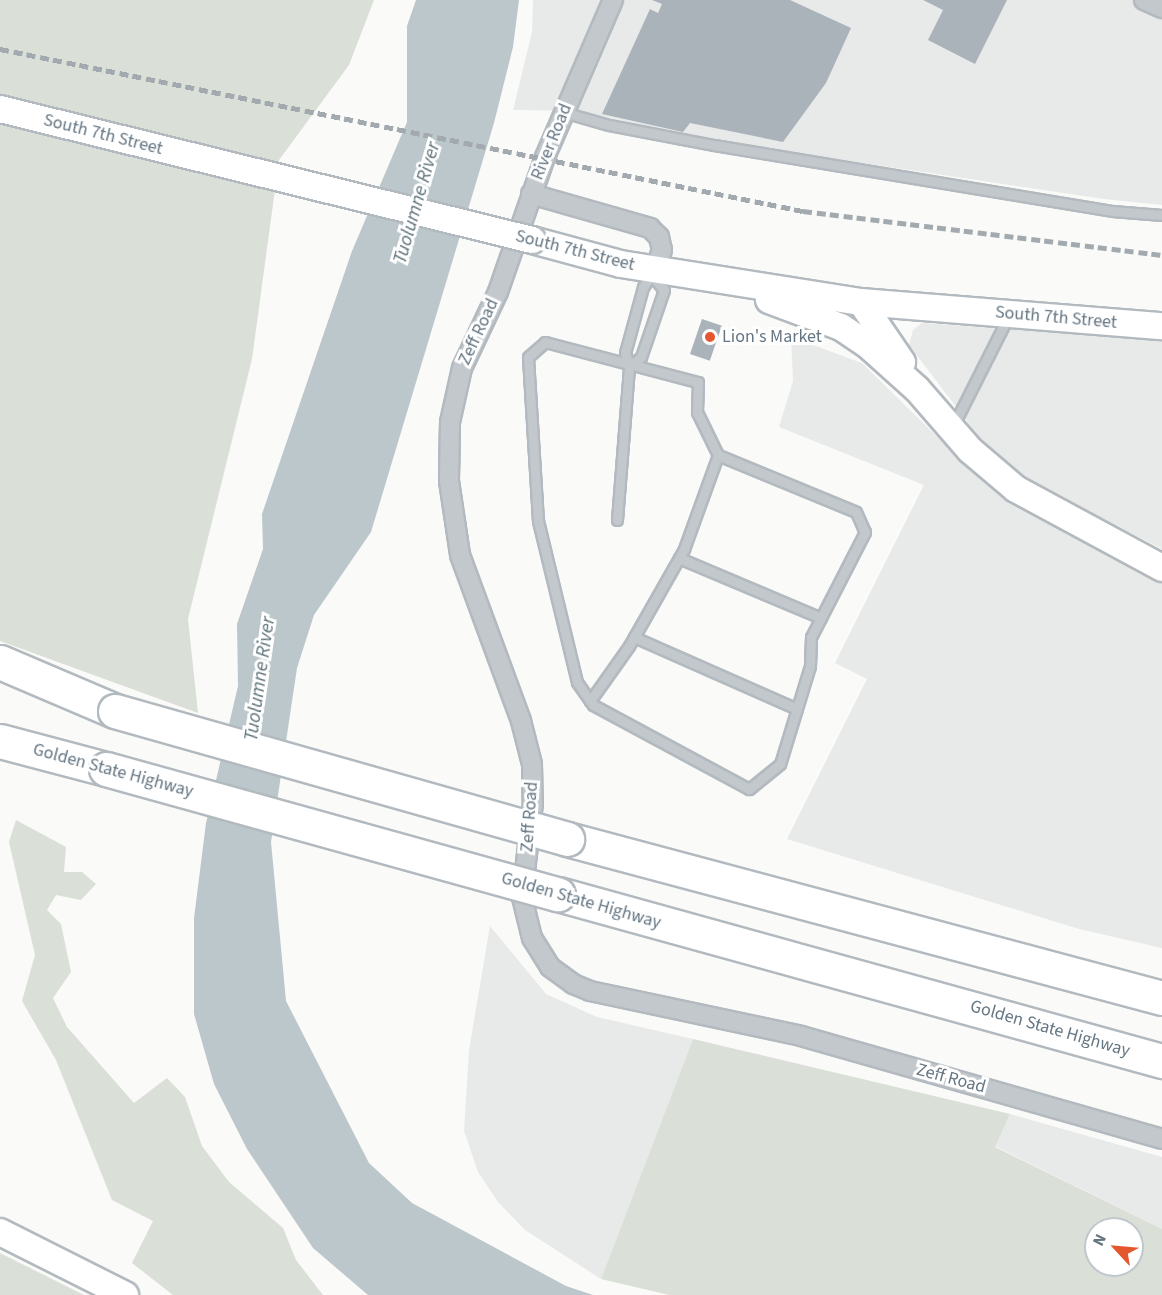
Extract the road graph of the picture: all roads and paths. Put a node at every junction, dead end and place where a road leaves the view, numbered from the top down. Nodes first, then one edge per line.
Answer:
1 (613, 0) edge
2 (1144, 0) edge
3 (1162, 8) edge
4 (0, 109) edge
5 (563, 112) junction
6 (531, 194) junction
7 (1162, 215) edge
8 (654, 273) junction
9 (706, 278) junction
10 (861, 302) junction
11 (1009, 314) junction
12 (1162, 326) edge
13 (629, 366) junction
14 (917, 389) junction
15 (951, 431) junction
16 (718, 455) junction
17 (617, 520) dead end
18 (679, 558) junction
19 (1162, 568) edge
20 (821, 618) junction
21 (634, 637) junction
22 (0, 662) edge
23 (0, 680) edge
24 (590, 701) junction
25 (797, 709) junction
26 (114, 711) junction
27 (0, 741) edge
28 (1162, 998) edge
29 (1162, 1061) edge
30 (1162, 1140) edge
31 (0, 1232) edge
32 (125, 1295) edge

1 - 5 street, River Road
2 - 3 street
4 - 8 street, South 7th Street, bridge
5 - 6 street, River Road
5 - 7 lane
6 - 8 street, River Road
6 - 30 street, Zeff Road
8 - 9 street, South 7th Street
8 - 13 lane
8 - 13 lane
9 - 10 street, South 7th Street
9 - 14 street
10 - 11 street, South 7th Street
10 - 14 street
11 - 12 street, South 7th Street
11 - 15 lane
13 - 16 lane
13 - 17 lane
13 - 24 lane
14 - 15 street
15 - 19 street
16 - 18 lane
16 - 20 lane
18 - 20 lane
18 - 21 lane
20 - 25 lane
21 - 24 lane
21 - 25 lane
22 - 26 highway
23 - 26 highway
24 - 25 lane
26 - 28 highway, bridge
27 - 29 highway, Golden State Highway, bridge
31 - 32 street

